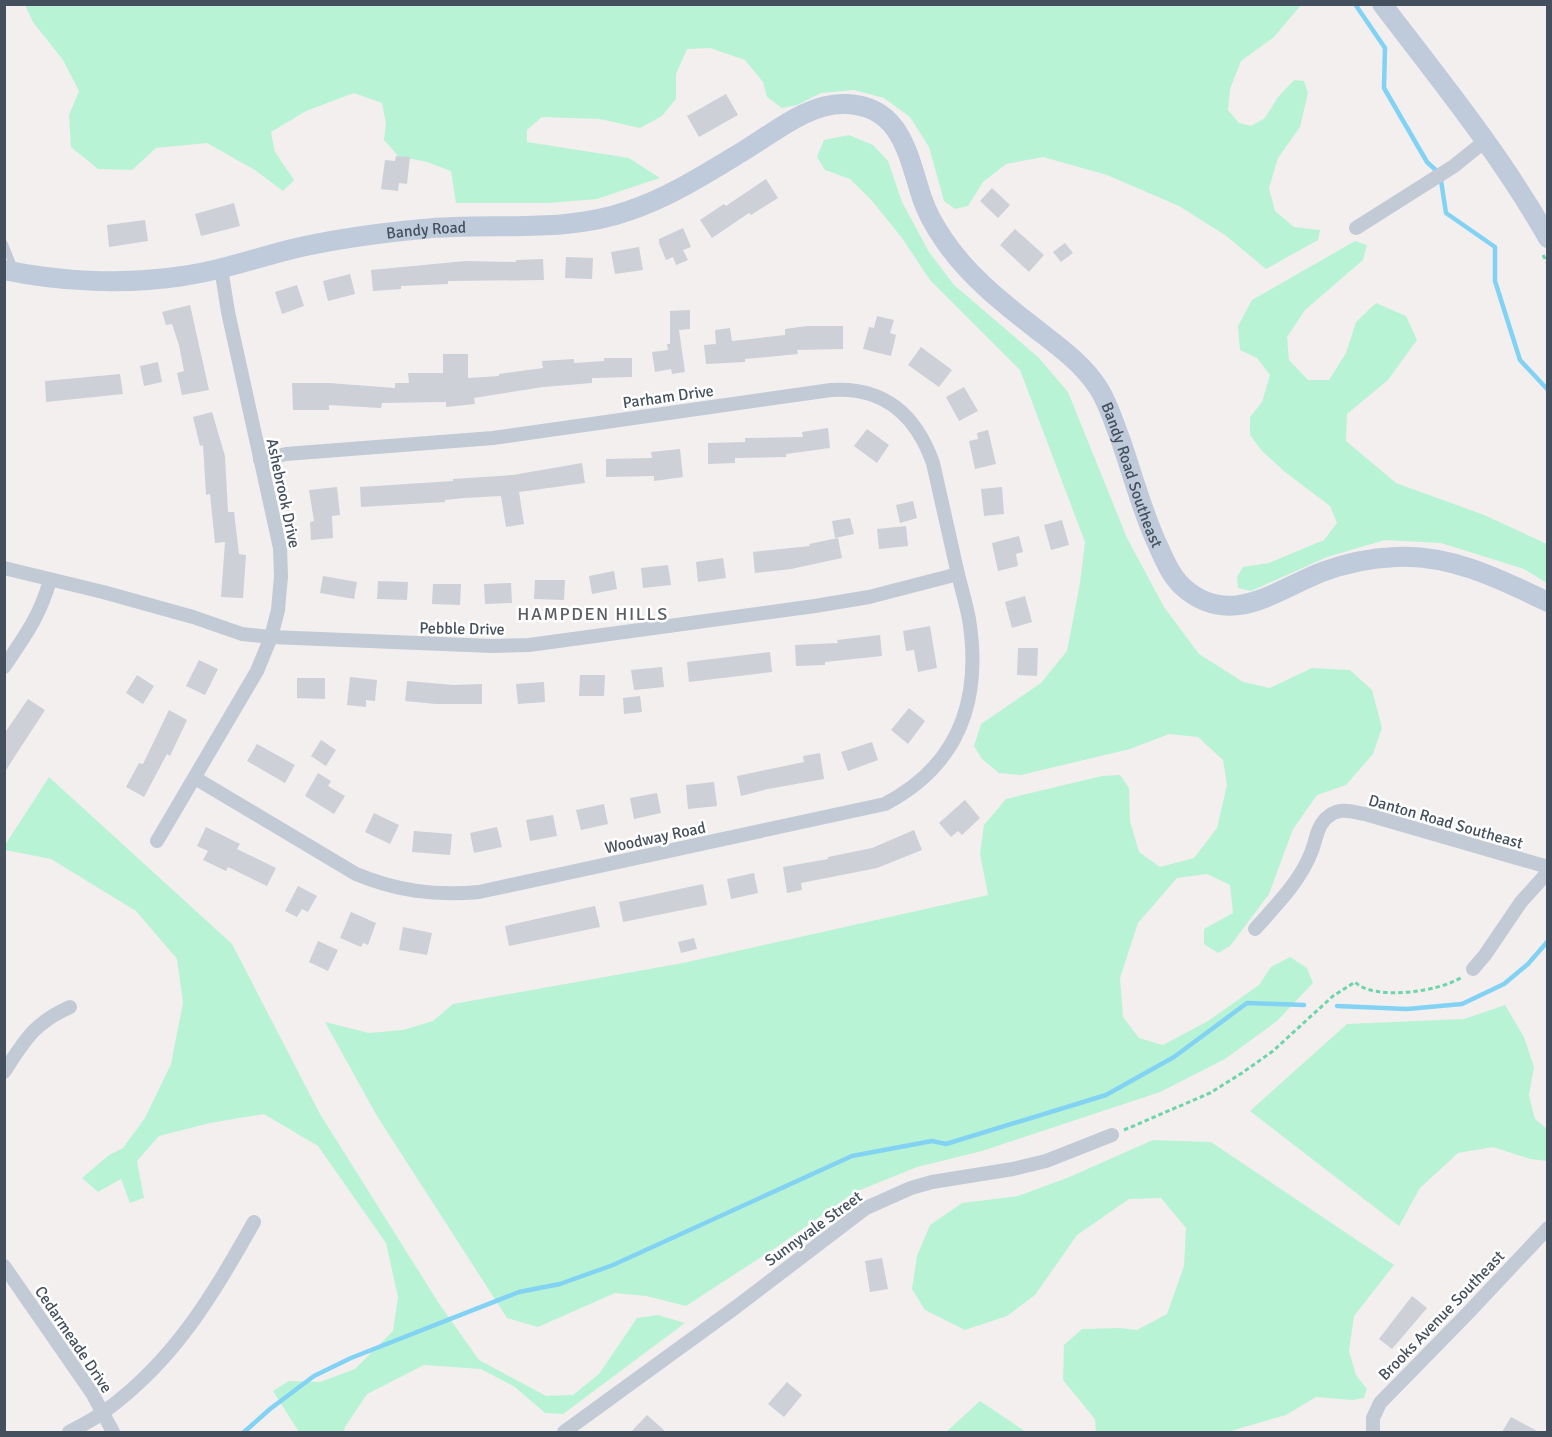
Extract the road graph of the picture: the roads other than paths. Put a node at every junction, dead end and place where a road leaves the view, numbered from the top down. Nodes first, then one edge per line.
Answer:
1 (1382, 4) edge
2 (823, 106) joint
3 (1485, 141) junction
4 (1356, 228) dead end
5 (1548, 238) edge
6 (4, 243) edge
7 (221, 268) junction
8 (10, 271) edge
9 (260, 460) junction
10 (4, 568) edge
11 (958, 574) junction
12 (50, 580) junction
13 (1548, 602) edge
14 (271, 638) junction
15 (4, 667) edge
16 (195, 778) junction
17 (157, 841) dead end
18 (1548, 867) edge
19 (1548, 872) edge
20 (1255, 929) dead end
21 (1473, 969) road end
22 (70, 1007) dead end
23 (4, 1072) edge
24 (1112, 1135) road end
25 (254, 1222) dead end
26 (1548, 1228) edge
27 (4, 1266) edge
28 (103, 1413) junction
29 (569, 1431) edge
30 (69, 1432) edge
31 (113, 1432) edge
32 (1373, 1432) edge

1 - 3 street
2 - 7 street, Bandy Road
2 - 13 street, Bandy Road Southeast
3 - 4 street
3 - 5 street
6 - 8 lane
7 - 8 street, Bandy Road
7 - 9 street, Ashebrook Drive
9 - 11 street, Parham Drive
9 - 14 street, Ashebrook Drive
10 - 12 street, Pebble Drive
11 - 14 street, Pebble Drive
11 - 16 street, Woodway Road
12 - 14 street, Pebble Drive
12 - 15 street
14 - 16 street, Ashebrook Drive
16 - 17 street, Ashebrook Drive
18 - 20 street, Danton Road Southeast
19 - 21 street
22 - 23 street
24 - 29 street, Sunnyvale Street
25 - 28 street
26 - 32 street, Brooks Avenue Southeast
27 - 28 street, Cedarmeade Drive
28 - 30 street
28 - 31 street, Cedarmeade Drive

